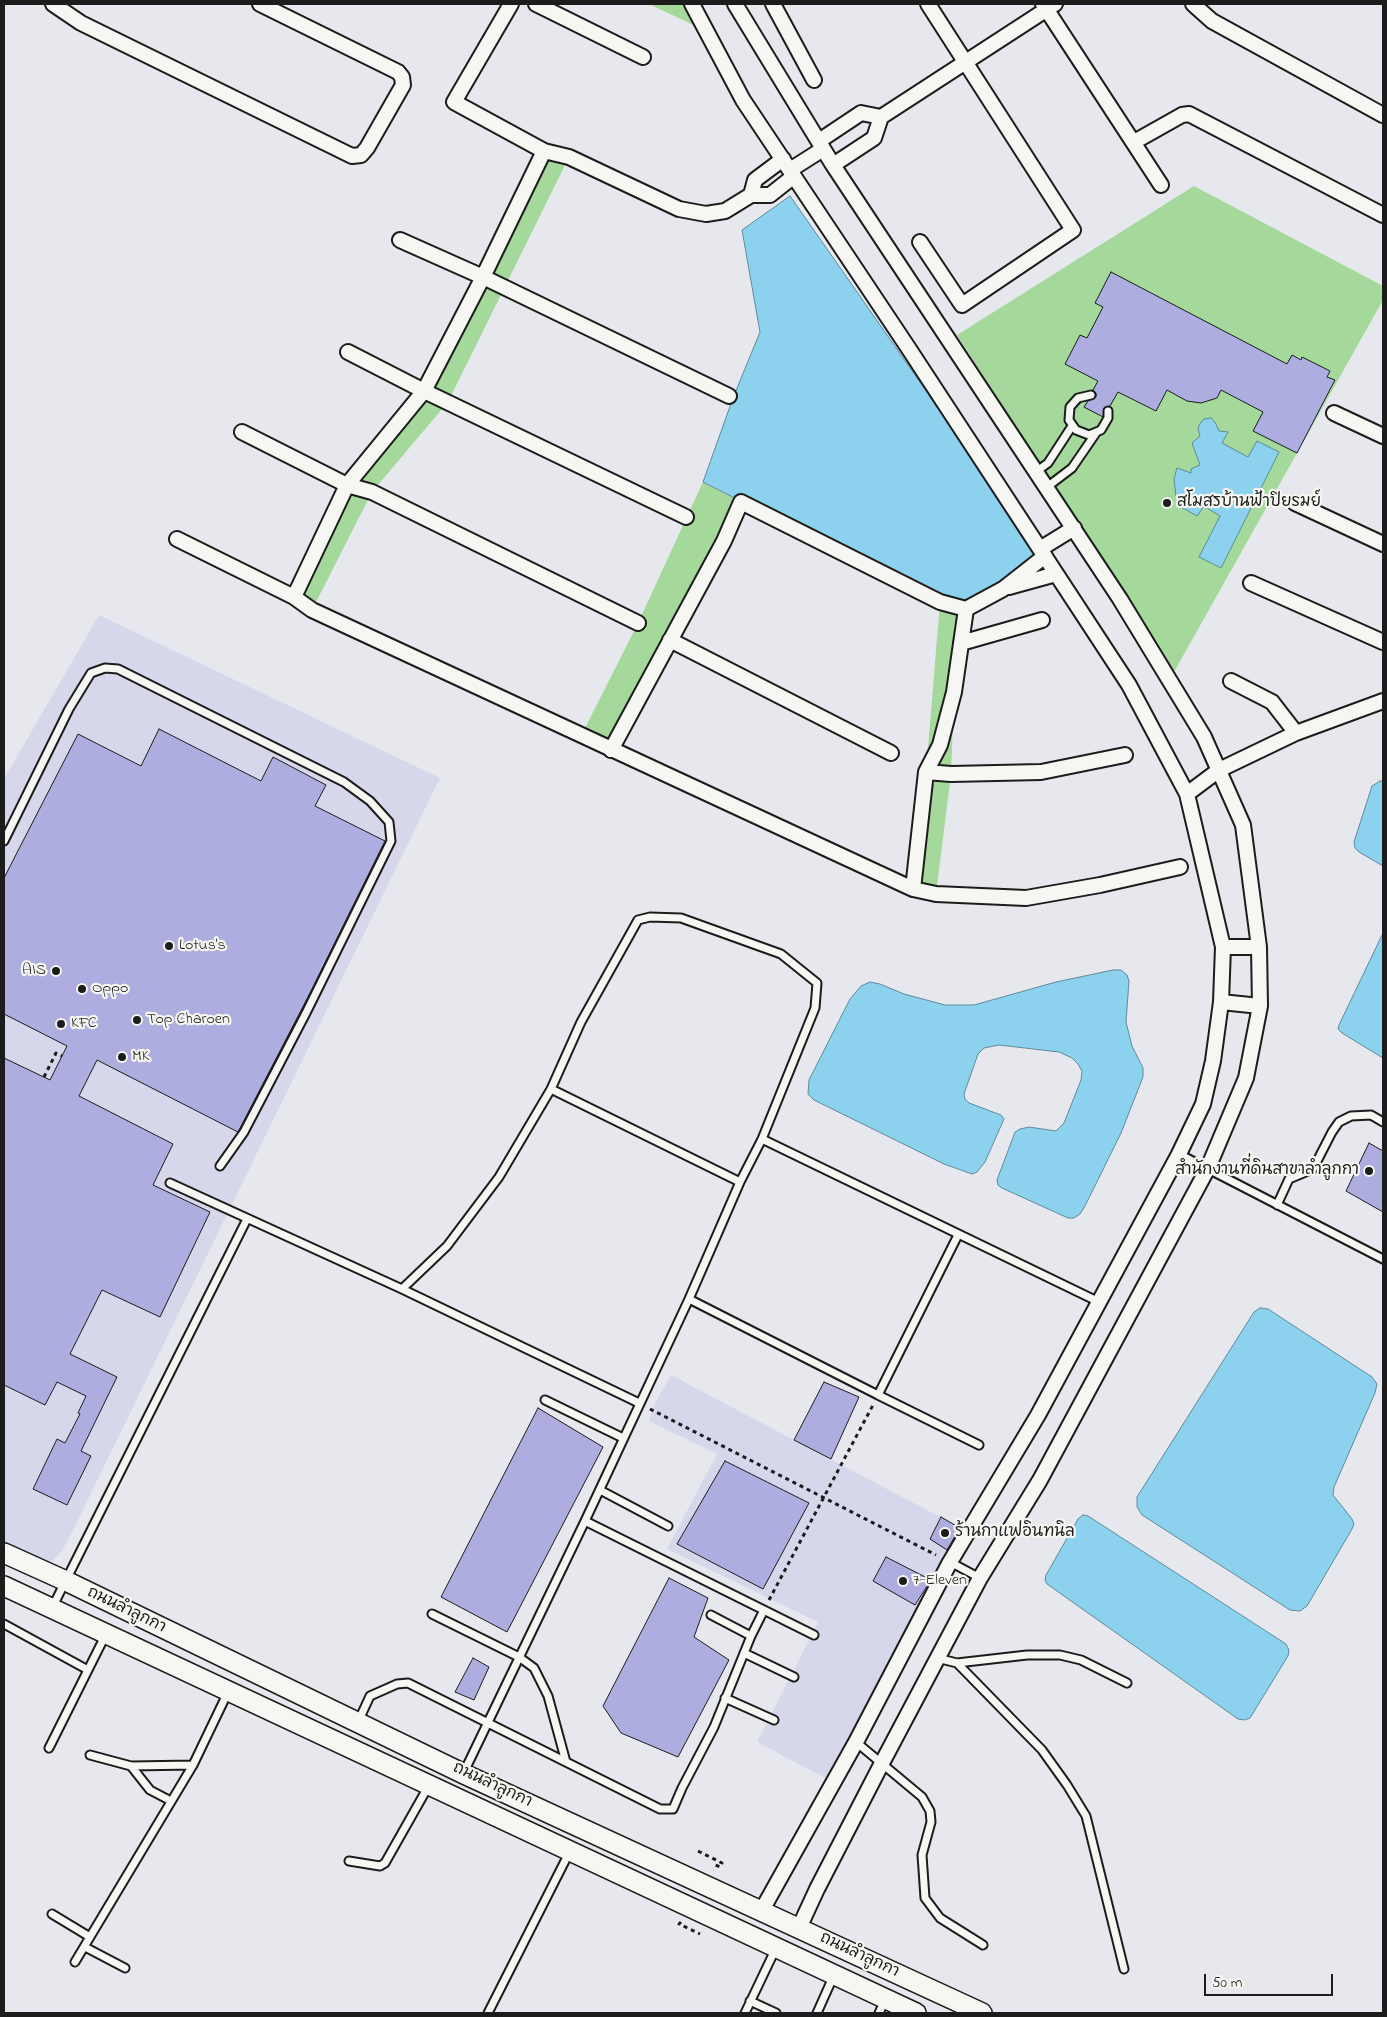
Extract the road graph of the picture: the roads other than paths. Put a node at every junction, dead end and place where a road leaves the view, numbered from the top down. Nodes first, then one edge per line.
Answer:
1 (53, 4) edge
2 (260, 4) edge
3 (511, 4) edge
4 (536, 4) edge
5 (692, 4) edge
6 (735, 4) edge
7 (773, 4) edge
8 (928, 4) edge
9 (1192, 4) edge
10 (1048, 5) edge
11 (643, 57) dead end
12 (966, 62) junction
13 (814, 80) dead end
14 (1383, 115) edge
15 (881, 117) junction
16 (1134, 142) junction
17 (821, 145) junction
18 (544, 151) junction
19 (833, 165) junction
20 (789, 168) junction
21 (1161, 185) dead end
22 (751, 195) junction
23 (1383, 215) edge
24 (400, 240) dead end
25 (920, 242) dead end
26 (483, 278) junction
27 (348, 352) dead end
28 (424, 391) junction
29 (1091, 395) dead end
30 (729, 396) dead end
31 (1108, 411) dead end
32 (1334, 412) dead end
33 (1072, 426) junction
34 (242, 432) dead end
35 (1096, 433) junction
36 (1383, 436) edge
37 (1037, 471) junction
38 (347, 485) junction
39 (1047, 487) junction
40 (1294, 503) dead end
41 (686, 517) dead end
42 (1074, 528) junction
43 (177, 539) dead end
44 (1383, 544) edge
45 (1042, 552) junction
46 (1056, 574) junction
47 (1251, 583) dead end
48 (1003, 589) junction
49 (294, 597) junction
50 (966, 609) junction
51 (1042, 620) dead end
52 (638, 623) dead end
53 (670, 640) junction
54 (1383, 642) edge
55 (961, 643) junction
56 (1231, 681) dead end
57 (1383, 701) edge
58 (1296, 733) junction
59 (611, 750) junction
60 (891, 753) dead end
61 (1125, 755) dead end
62 (1218, 770) junction
63 (926, 772) junction
64 (1187, 794) junction
65 (4, 841) edge
66 (1180, 867) dead end
67 (913, 889) junction
68 (1223, 946) junction
69 (1259, 947) junction
70 (1221, 1002) junction
71 (1260, 1006) junction
72 (552, 1089) junction
73 (1383, 1122) edge
74 (762, 1139) junction
75 (1179, 1154) junction
76 (220, 1166) dead end
77 (1208, 1168) junction
78 (740, 1182) junction
79 (170, 1183) dead end
80 (1277, 1205) junction
81 (247, 1219) junction
82 (958, 1235) junction
83 (1383, 1259) edge
84 (402, 1289) junction
85 (689, 1299) junction
86 (1098, 1302) junction
87 (878, 1395) junction
88 (545, 1400) dead end
89 (640, 1404) junction
90 (623, 1438) junction
91 (979, 1445) dead end
92 (600, 1490) junction
93 (585, 1521) junction
94 (668, 1526) dead end
95 (4, 1553) edge
96 (950, 1562) junction
97 (980, 1578) junction
98 (66, 1581) junction
99 (4, 1586) edge
100 (52, 1608) junction
101 (764, 1610) junction
102 (432, 1614) dead end
103 (711, 1615) dead end
104 (4, 1624) edge
105 (106, 1634) junction
106 (814, 1635) dead end
107 (751, 1636) junction
108 (744, 1653) junction
109 (519, 1657) junction
110 (938, 1658) junction
111 (957, 1664) junction
112 (88, 1670) junction
113 (794, 1677) dead end
114 (1127, 1683) dead end
115 (229, 1691) junction
116 (725, 1698) junction
117 (774, 1720) dead end
118 (358, 1722) junction
119 (488, 1723) junction
120 (856, 1742) junction
121 (49, 1748) dead end
122 (90, 1755) dead end
123 (566, 1762) junction
124 (882, 1763) junction
125 (193, 1765) junction
126 (131, 1766) junction
127 (464, 1774) junction
128 (429, 1785) junction
129 (171, 1801) junction
130 (570, 1850) junction
131 (349, 1862) dead end
132 (762, 1910) junction
133 (52, 1914) dead end
134 (799, 1928) junction
135 (90, 1937) junction
136 (983, 1945) dead end
137 (85, 1947) junction
138 (776, 1947) junction
139 (75, 1962) dead end
140 (125, 1968) dead end
141 (1124, 1969) dead end
142 (834, 1975) junction
143 (750, 2001) junction
144 (882, 2006) edge
145 (488, 2013) edge
146 (745, 2013) edge
147 (776, 2013) edge
148 (817, 2013) edge
149 (916, 2013) edge
150 (982, 2013) edge

1 - 2 street
3 - 18 street
4 - 11 street
5 - 20 street
6 - 17 street
7 - 13 street
8 - 12 street
9 - 14 street
10 - 12 street
10 - 16 street
12 - 15 street
12 - 25 street
15 - 17 street
15 - 19 street
16 - 21 street
16 - 23 street
17 - 19 street
17 - 20 street
18 - 22 street
18 - 26 street
19 - 37 street
20 - 22 street
20 - 22 street
20 - 45 street
24 - 26 street
26 - 28 street
26 - 30 street
27 - 28 street
28 - 38 street
28 - 41 street
29 - 33 lane
31 - 35 lane
32 - 36 street
33 - 35 lane
33 - 37 lane
34 - 38 street
35 - 39 lane
37 - 39 street
38 - 49 street
38 - 52 street
39 - 42 street
40 - 44 street
42 - 45 street
42 - 62 street
43 - 49 street
45 - 46 street
45 - 48 street
46 - 48 street
46 - 64 street
47 - 54 street
48 - 50 street
49 - 59 street
50 - 53 street
50 - 55 street
51 - 55 street
53 - 59 street
53 - 60 street
55 - 63 street
56 - 58 street
57 - 58 street
58 - 62 street
59 - 67 street
61 - 63 street
62 - 64 street
62 - 69 street
63 - 67 street
64 - 68 street
65 - 76 lane
66 - 67 street
68 - 69 street
68 - 70 street
69 - 71 street
70 - 71 street
70 - 75 street
71 - 77 street
72 - 74 lane
72 - 78 lane
72 - 84 lane
73 - 80 lane
74 - 78 lane
74 - 82 lane
75 - 77 lane
75 - 86 street
77 - 80 lane
77 - 97 street
78 - 85 lane
79 - 81 lane
80 - 83 lane
81 - 84 lane
81 - 98 lane
82 - 86 lane
82 - 87 lane
84 - 89 lane
85 - 87 lane
85 - 89 lane
86 - 96 street
87 - 91 lane
88 - 90 lane
89 - 90 lane
90 - 92 lane
92 - 93 lane
92 - 94 lane
93 - 101 lane
93 - 109 lane
95 - 98 main road, ถนนลำลูกกา
96 - 97 lane
96 - 120 street
97 - 110 street
98 - 100 lane
98 - 118 main road, ถนนลำลูกกา
99 - 100 main road, ถนนลำลูกกา
100 - 105 main road, ถนนลำลูกกา
101 - 106 lane
101 - 107 lane
102 - 109 lane
103 - 107 lane
104 - 112 lane
105 - 112 lane
105 - 115 main road, ถนนลำลูกกา
107 - 108 lane
108 - 113 lane
108 - 116 lane
109 - 119 lane
109 - 123 lane
110 - 111 lane
110 - 124 street
111 - 114 lane
111 - 141 lane
112 - 121 lane
115 - 125 lane
115 - 128 main road, ถนนลำลูกกา
116 - 117 lane
116 - 123 lane
118 - 119 lane
118 - 127 main road, ถนนลำลูกกา
119 - 123 lane
119 - 127 lane
120 - 124 lane
120 - 132 street
122 - 126 lane
124 - 134 street
124 - 136 lane
125 - 126 lane
125 - 129 lane
126 - 129 lane
127 - 132 main road, ถนนลำลูกกา
128 - 130 main road, ถนนลำลูกกา
128 - 131 lane
129 - 135 lane
130 - 138 main road, ถนนลำลูกกา
130 - 145 lane
132 - 134 main road, ถนนลำลูกกา
133 - 135 lane
134 - 150 main road, ถนนลำลูกกา
135 - 137 lane
137 - 139 lane
137 - 140 lane
138 - 142 main road, ถนนลำลูกกา
138 - 143 lane
142 - 144 main road, ถนนลำลูกกา
142 - 148 lane
143 - 146 lane
143 - 147 lane
144 - 149 main road, ถนนลำลูกกา

